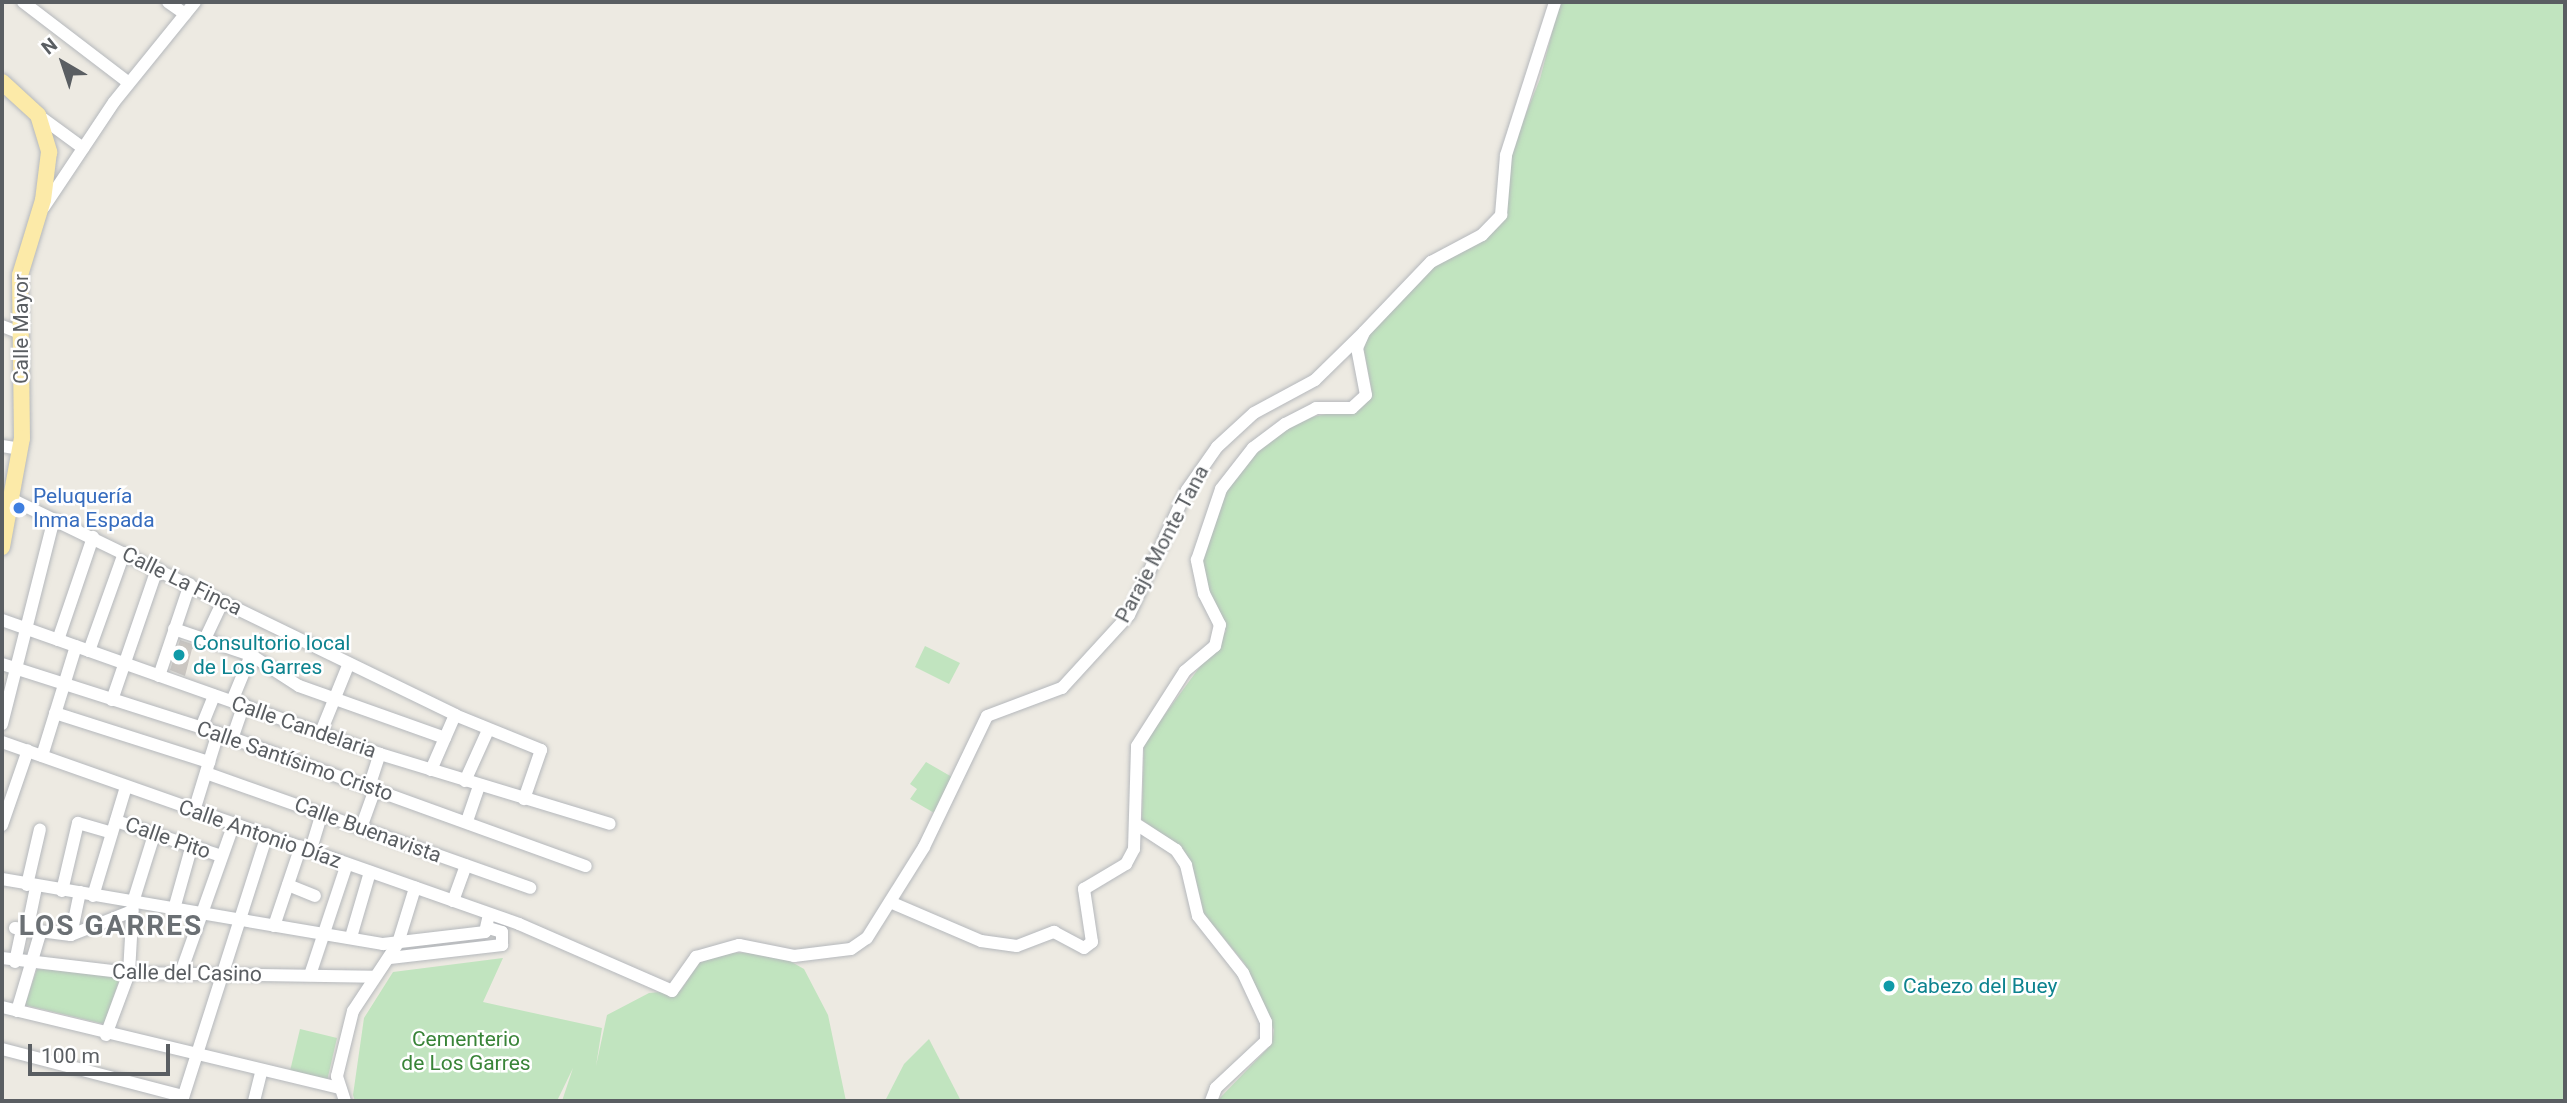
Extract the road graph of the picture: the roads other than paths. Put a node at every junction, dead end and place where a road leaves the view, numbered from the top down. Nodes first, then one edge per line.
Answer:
1 (23, 2) edge
2 (168, 2) edge
3 (195, 2) edge
4 (1555, 2) edge
5 (185, 14) junction
6 (2, 82) edge
7 (129, 83) junction
8 (38, 115) junction
9 (47, 134) junction
10 (64, 134) junction
11 (83, 148) junction
12 (48, 169) junction
13 (65, 175) junction
14 (38, 215) junction
15 (2, 326) edge
16 (1364, 332) junction
17 (20, 333) junction
18 (2, 446) edge
19 (21, 449) junction
20 (13, 500) junction
21 (54, 519) junction
22 (93, 537) junction
23 (2, 547) edge
24 (124, 553) junction
25 (157, 569) junction
26 (190, 584) junction
27 (223, 601) junction
28 (2, 620) edge
29 (27, 628) junction
30 (174, 629) junction
31 (205, 639) junction
32 (58, 640) junction
33 (83, 649) junction
34 (251, 655) junction
35 (122, 663) junction
36 (349, 663) junction
37 (2, 664) edge
38 (17, 669) junction
39 (159, 676) junction
40 (63, 684) junction
41 (214, 696) junction
42 (333, 698) junction
43 (112, 700) junction
44 (238, 702) junction
45 (55, 713) junction
46 (455, 715) junction
47 (2, 724) edge
48 (201, 728) junction
49 (488, 730) junction
50 (321, 732) junction
51 (218, 733) junction
52 (232, 738) junction
53 (445, 738) junction
54 (2, 742) edge
55 (28, 750) junction
56 (380, 754) junction
57 (42, 756) junction
58 (207, 768) junction
59 (431, 770) junction
60 (465, 781) junction
61 (479, 786) junction
62 (126, 787) junction
63 (372, 788) junction
64 (524, 799) junction
65 (5, 802) edge
66 (194, 810) junction
67 (322, 814) junction
68 (467, 821) junction
69 (2, 823) edge
70 (234, 823) junction
71 (610, 824) dead end
72 (1136, 824) junction
73 (114, 827) junction
74 (361, 828) junction
75 (40, 830) dead end
76 (155, 832) junction
77 (267, 834) junction
78 (192, 845) junction
79 (306, 848) junction
80 (221, 856) junction
81 (347, 864) junction
82 (466, 865) junction
83 (586, 866) dead end
84 (370, 872) junction
85 (2, 879) edge
86 (288, 885) junction
87 (32, 886) junction
88 (415, 888) junction
89 (530, 888) dead end
90 (62, 891) junction
91 (86, 894) junction
92 (315, 896) dead end
93 (453, 901) junction
94 (890, 902) junction
95 (133, 906) junction
96 (174, 909) junction
97 (202, 913) junction
98 (489, 914) junction
99 (238, 919) junction
100 (516, 923) junction
101 (274, 926) junction
102 (489, 928) junction
103 (26, 930) junction
104 (323, 932) junction
105 (71, 934) junction
106 (505, 936) junction
107 (351, 937) junction
108 (398, 943) junction
109 (390, 958) junction
110 (8, 960) edge
111 (32, 967) junction
112 (129, 973) junction
113 (180, 975) junction
114 (221, 975) junction
115 (310, 975) junction
116 (374, 977) junction
117 (672, 991) joint
118 (2, 1007) edge
119 (18, 1011) junction
120 (106, 1035) junction
121 (2, 1049) edge
122 (196, 1058) junction
123 (261, 1073) junction
124 (334, 1093) edge
125 (183, 1099) edge
126 (254, 1101) edge
127 (345, 1101) edge
128 (1212, 1101) edge

1 - 7 street
2 - 5 street
3 - 5 street
4 - 16 street, Paraje Monte Tana
5 - 7 street
6 - 8 main road
7 - 11 street
8 - 9 main road, Calle Mayor
8 - 10 street
9 - 10 street
9 - 12 main road, Calle Mayor
10 - 11 street
11 - 13 street
12 - 13 street
12 - 14 main road, Calle Mayor
13 - 14 street
14 - 17 main road, Calle Mayor
15 - 17 street
16 - 72 street, Paraje Monte Tana
16 - 94 street, Paraje Monte Tana
17 - 19 main road, Calle Mayor
18 - 19 street
19 - 20 main road, Calle Mayor
20 - 21 street, Calle La Finca
20 - 23 main road, Calle Mayor
21 - 22 street, Calle La Finca
21 - 29 street
22 - 24 street, Calle La Finca
22 - 32 street
24 - 25 street, Calle La Finca
24 - 33 street
25 - 26 street, Calle La Finca
25 - 35 street
26 - 27 street, Calle La Finca
26 - 30 street
27 - 31 street
27 - 36 street, Calle La Finca
28 - 29 street, Calle Candelaria
29 - 32 street, Calle Candelaria
29 - 38 street
30 - 31 street
30 - 39 street
31 - 34 street
32 - 33 street, Calle Candelaria
33 - 35 street, Calle Candelaria
33 - 40 street
34 - 42 street
34 - 44 street
35 - 39 street, Calle Candelaria
35 - 43 street
36 - 42 street
36 - 46 street, Calle La Finca
37 - 38 street, Calle Santísimo Cristo
38 - 40 street, Calle Santísimo Cristo
38 - 47 street
39 - 41 street, Calle Candelaria
40 - 43 street, Calle Santísimo Cristo
40 - 45 street
41 - 44 street, Calle Candelaria
41 - 48 street
42 - 50 street
42 - 53 street
43 - 48 street, Calle Santísimo Cristo
44 - 50 street, Calle Candelaria
44 - 52 street
45 - 57 street
45 - 58 street, Calle Buenavista
46 - 49 street, Calle La Finca
46 - 53 street
48 - 51 street, Calle Santísimo Cristo
49 - 60 street
49 - 64 street, Calle La Finca
50 - 56 street, Calle Candelaria
51 - 52 street, Calle Santísimo Cristo
51 - 58 street
52 - 63 street, Calle Santísimo Cristo
53 - 59 street
54 - 55 street, Calle Antonio Díaz
55 - 57 street, Calle Antonio Díaz
55 - 65 street
56 - 59 street, Calle Candelaria
56 - 63 street
57 - 62 street, Calle Antonio Díaz
58 - 66 street
58 - 67 street, Calle Buenavista
59 - 60 street, Calle Candelaria
60 - 61 street, Calle Candelaria
61 - 64 street, Calle Candelaria
61 - 68 street
62 - 66 street, Calle Antonio Díaz
62 - 73 street
63 - 68 street, Calle Santísimo Cristo
63 - 74 street
64 - 71 street, Calle Candelaria
65 - 69 street
66 - 70 street, Calle Antonio Díaz
67 - 74 street, Calle Buenavista
67 - 79 street
68 - 83 street, Calle Santísimo Cristo
70 - 77 street, Calle Antonio Díaz
70 - 80 street
72 - 94 street, Paraje Monte Tana
72 - 128 street
73 - 76 street, Calle Pito
73 - 90 street, Calle Pito
73 - 91 street
74 - 82 street, Calle Buenavista
75 - 87 street
76 - 78 street, Calle Pito
76 - 95 street
77 - 79 street, Calle Antonio Díaz
77 - 99 street
78 - 80 street, Calle Pito
78 - 96 street
79 - 81 street, Calle Antonio Díaz
79 - 86 street
80 - 97 street
81 - 84 street, Calle Antonio Díaz
81 - 104 street
82 - 89 street, Calle Buenavista
82 - 93 street
84 - 88 street, Calle Antonio Díaz
84 - 107 street
85 - 87 street
86 - 92 street
86 - 101 street
87 - 90 street
87 - 103 street
88 - 93 street, Calle Antonio Díaz
88 - 108 street
90 - 91 street
91 - 95 street
91 - 105 street
93 - 98 street, Calle Antonio Díaz
94 - 117 street, Paraje Monte Tana
95 - 96 street
95 - 105 street
95 - 112 street
96 - 97 street
97 - 99 street
97 - 113 street
98 - 100 street, Calle Antonio Díaz
98 - 102 street
99 - 101 street
99 - 114 street
100 - 106 street
100 - 117 street, Calle Antonio Díaz
101 - 104 street
102 - 106 street
102 - 108 street
103 - 105 street
103 - 110 street
103 - 111 street
104 - 107 street
104 - 115 street
106 - 109 street
107 - 108 street
108 - 109 street
109 - 116 street
110 - 111 street, Calle del Casino
111 - 112 street, Calle del Casino
111 - 119 street
112 - 113 street, Calle del Casino
112 - 120 street
113 - 114 street, Calle del Casino
114 - 115 street, Calle del Casino
114 - 122 street
115 - 116 street, Calle del Casino
116 - 124 street
118 - 119 street
119 - 120 street
120 - 122 street
121 - 125 street
122 - 123 street
122 - 125 street
123 - 124 street
123 - 126 street
124 - 127 street

